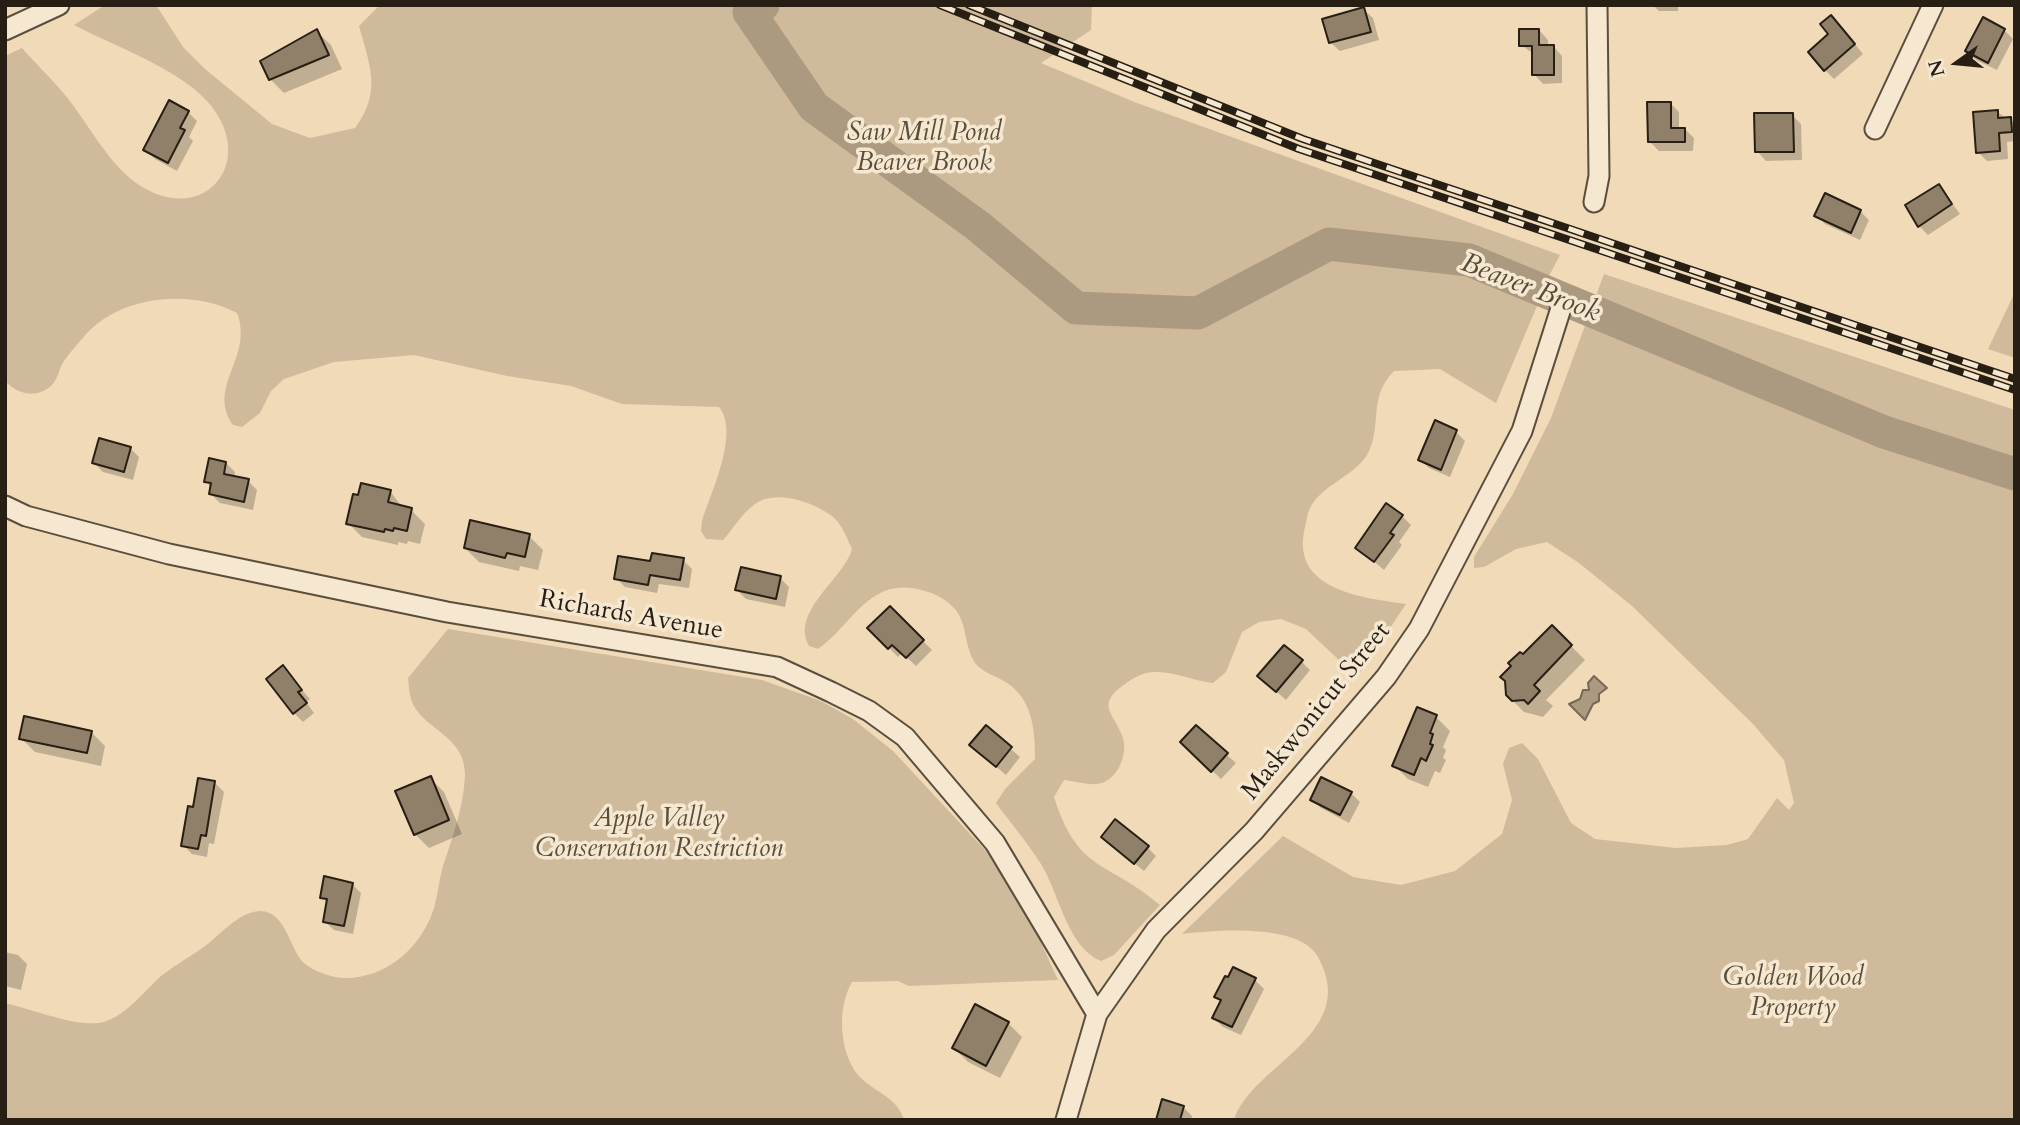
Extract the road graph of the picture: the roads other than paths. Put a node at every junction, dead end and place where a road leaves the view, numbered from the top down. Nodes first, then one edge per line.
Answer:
1 (58, 5) edge
2 (1597, 5) edge
3 (1933, 5) edge
4 (5, 30) edge
5 (1875, 129) dead end
6 (1594, 202) dead end
7 (1562, 305) dead end
8 (5, 506) edge
9 (1097, 1014) junction
10 (1066, 1120) edge

1 - 4 street
2 - 6 street
3 - 5 street
7 - 9 street, Maskwonicut Street
8 - 9 street, Richards Avenue
9 - 10 street, Maskwonicut Street

